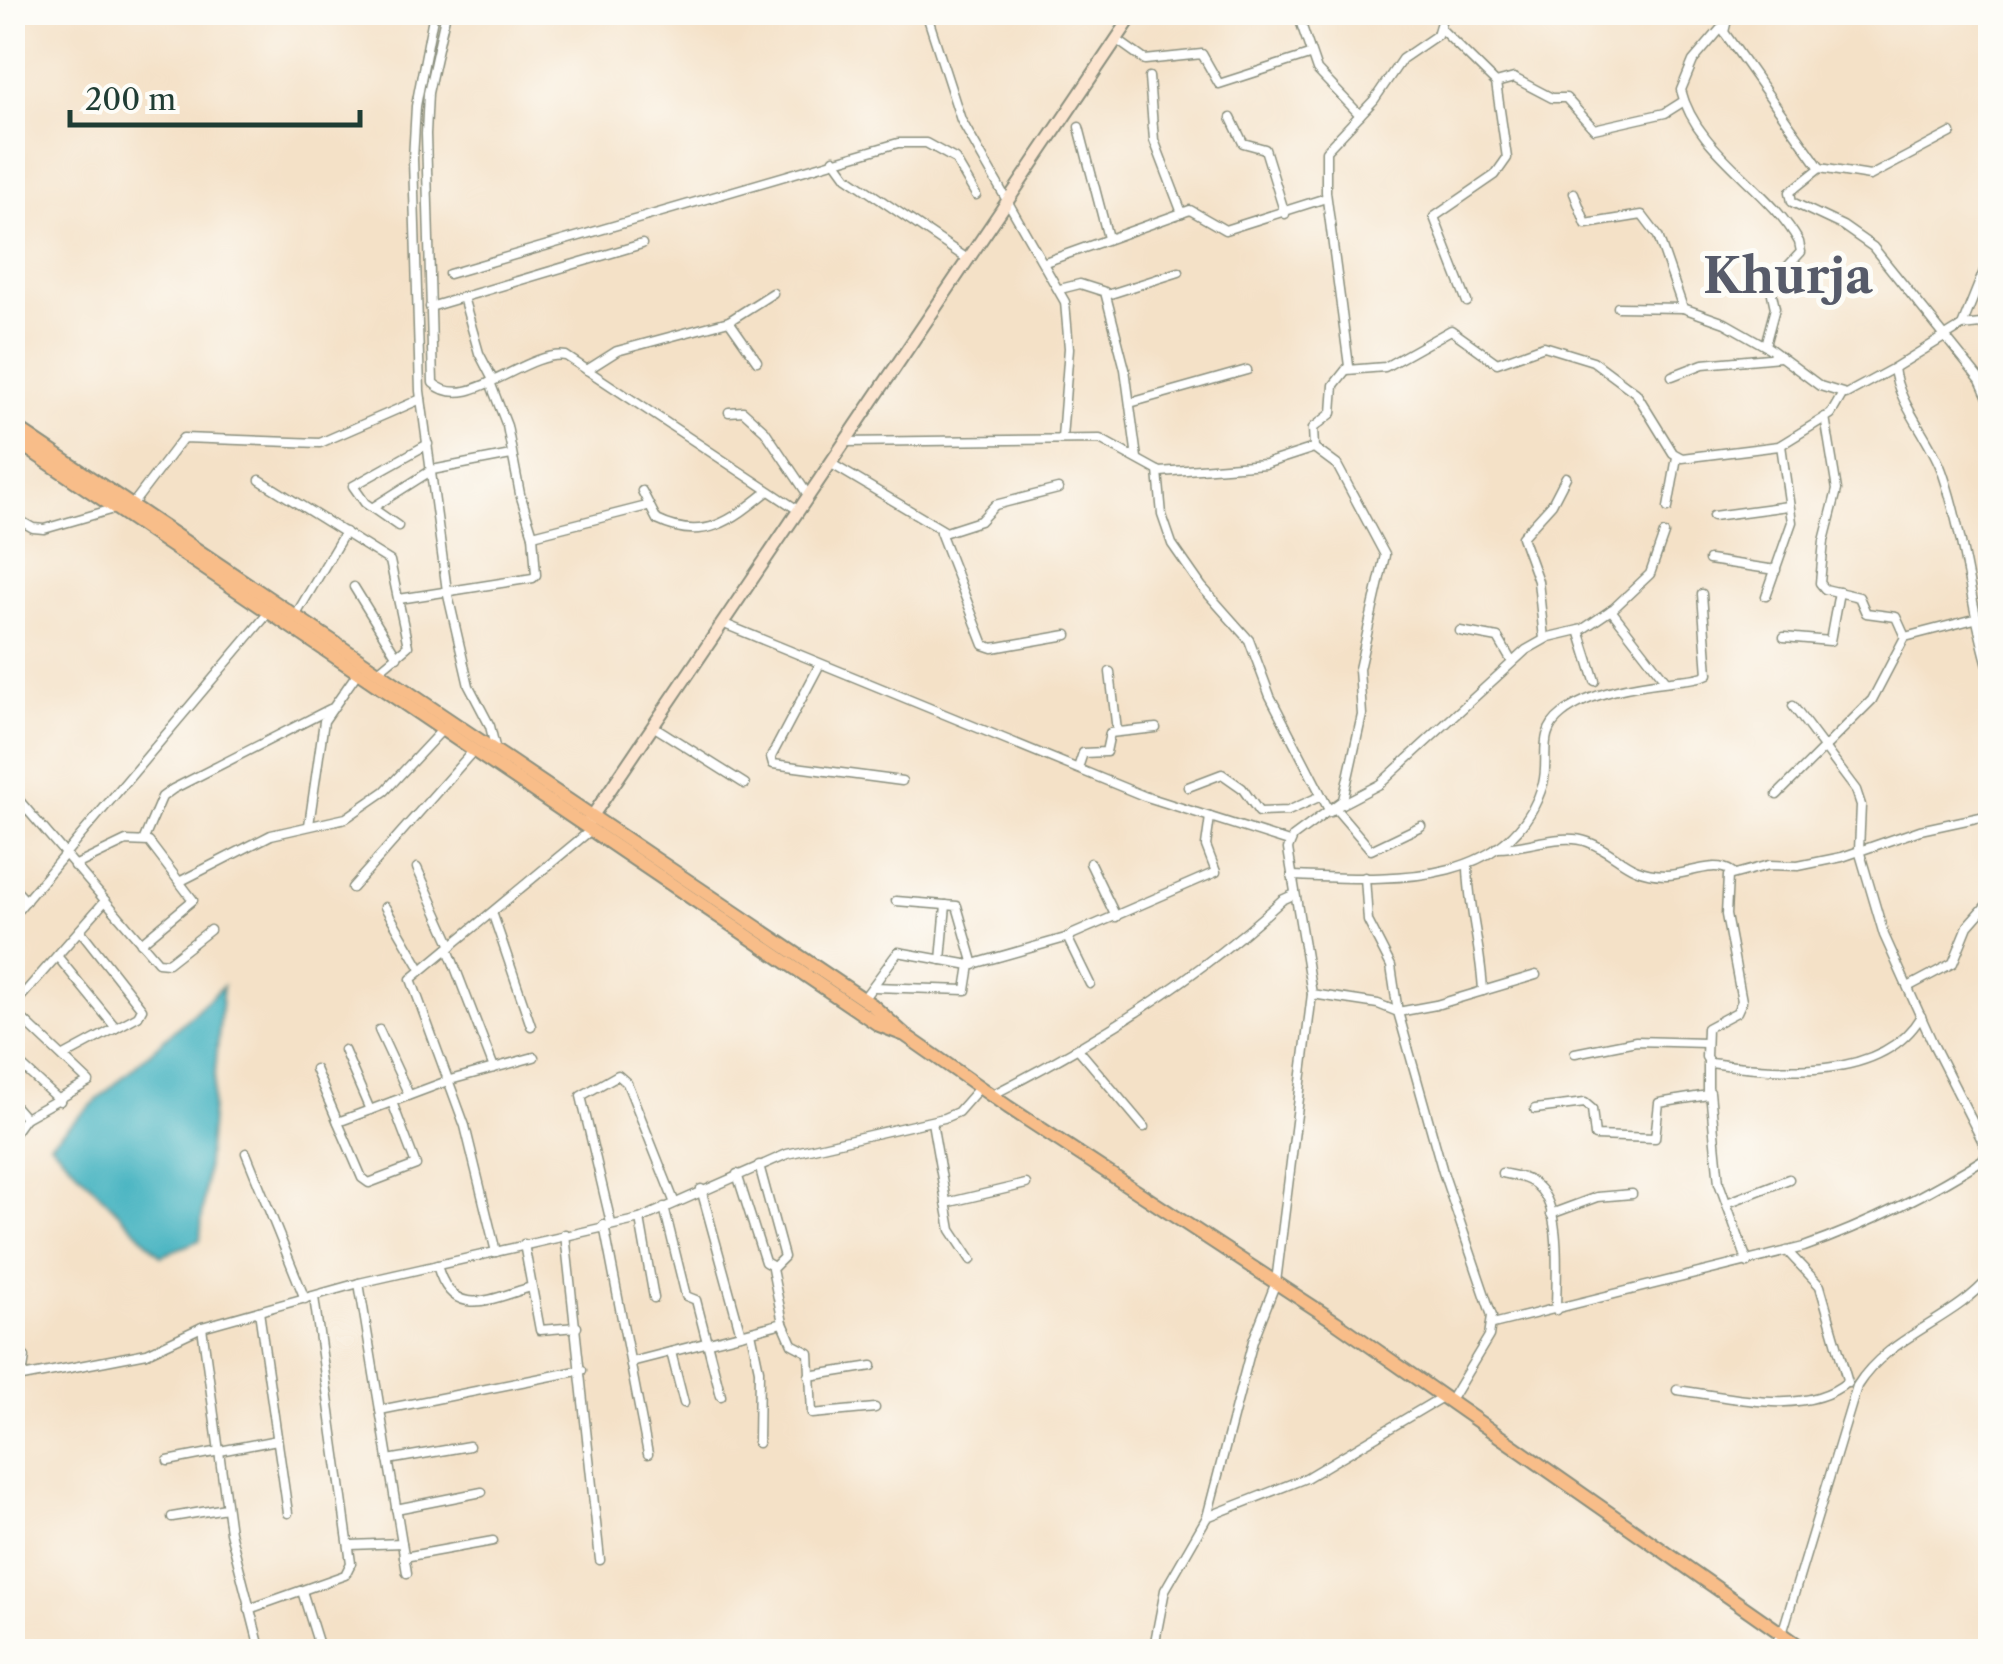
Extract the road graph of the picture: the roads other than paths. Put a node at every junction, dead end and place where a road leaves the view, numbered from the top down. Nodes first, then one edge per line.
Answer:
1 (434, 12) edge
2 (446, 12) edge
3 (926, 12) edge
4 (1135, 12) edge
5 (1297, 12) edge
6 (1444, 12) edge
7 (1729, 12) edge
8 (1723, 26) junction
9 (1440, 28) junction
10 (1116, 40) junction
11 (1310, 56) junction
12 (1148, 77) dead end
13 (1496, 84) junction
14 (1684, 100) junction
15 (1360, 114) junction
16 (1231, 118) dead end
17 (1079, 128) dead end
18 (1951, 133) dead end
19 (834, 159) junction
20 (1820, 168) junction
21 (1574, 193) dead end
22 (976, 195) dead end
23 (1326, 198) junction
24 (1010, 202) junction
25 (1182, 213) junction
26 (1285, 214) junction
27 (1108, 238) junction
28 (642, 244) dead end
29 (1990, 256) edge
30 (969, 260) junction
31 (1045, 262) junction
32 (1179, 272) dead end
33 (449, 274) dead end
34 (1060, 289) junction
35 (774, 294) dead end
36 (1106, 295) junction
37 (463, 297) junction
38 (1467, 302) dead end
39 (430, 307) junction
40 (1618, 307) dead end
41 (1683, 308) junction
42 (729, 321) junction
43 (1990, 323) edge
44 (1962, 326) junction
45 (1944, 338) junction
46 (1766, 345) junction
47 (1780, 357) junction
48 (757, 361) dead end
49 (1894, 368) junction
50 (587, 370) junction
51 (1247, 370) dead end
52 (1347, 370) junction
53 (1672, 376) dead end
54 (491, 381) junction
55 (426, 392) junction
56 (1842, 395) junction
57 (1130, 402) junction
58 (1990, 402) edge
59 (729, 412) dead end
60 (1825, 417) junction
61 (12, 425) edge
62 (12, 438) edge
63 (1062, 438) junction
64 (844, 442) junction
65 (428, 444) junction
66 (1781, 445) junction
67 (1314, 448) junction
68 (511, 455) junction
69 (1676, 456) junction
70 (1137, 458) junction
71 (830, 462) junction
72 (434, 470) junction
73 (1158, 471) junction
74 (1566, 477) dead end
75 (260, 480) dead end
76 (1058, 489) dead end
77 (642, 491) dead end
78 (768, 491) junction
79 (808, 495) junction
80 (132, 506) junction
81 (647, 506) junction
82 (1788, 506) junction
83 (117, 508) junction
84 (372, 508) junction
85 (1668, 508) dead end
86 (798, 510) junction
87 (12, 516) edge
88 (1713, 516) dead end
89 (398, 526) dead end
90 (345, 532) junction
91 (940, 532) junction
92 (534, 534) junction
93 (1664, 534) dead end
94 (1708, 560) dead end
95 (1776, 570) junction
96 (354, 587) dead end
97 (452, 590) junction
98 (1839, 592) junction
99 (1702, 594) dead end
100 (1766, 596) dead end
101 (398, 600) junction
102 (1611, 610) junction
103 (270, 611) junction
104 (1990, 614) edge
105 (1974, 618) junction
106 (293, 620) junction
107 (722, 624) junction
108 (1579, 630) junction
109 (1460, 631) dead end
110 (1067, 635) dead end
111 (1784, 636) dead end
112 (1905, 636) junction
113 (1544, 639) junction
114 (397, 658) junction
115 (1512, 662) junction
116 (819, 666) junction
117 (358, 672) junction
118 (378, 672) junction
119 (1110, 672) dead end
120 (1990, 672) edge
121 (1595, 681) dead end
122 (1666, 681) junction
123 (1793, 706) dead end
124 (330, 709) junction
125 (653, 726) junction
126 (1156, 728) dead end
127 (443, 729) junction
128 (1117, 732) junction
129 (474, 750) junction
130 (1823, 752) junction
131 (495, 757) junction
132 (1078, 768) junction
133 (902, 781) dead end
134 (745, 784) dead end
135 (1188, 787) dead end
136 (12, 792) edge
137 (1321, 796) junction
138 (1776, 796) dead end
139 (1335, 808) junction
140 (1990, 815) edge
141 (1210, 817) junction
142 (590, 824) junction
143 (310, 825) junction
144 (1420, 826) dead end
145 (144, 839) junction
146 (1290, 842) junction
147 (1496, 848) junction
148 (1859, 850) junction
149 (65, 855) junction
150 (1090, 863) dead end
151 (74, 866) junction
152 (1468, 867) junction
153 (418, 868) dead end
154 (1732, 872) junction
155 (1292, 876) junction
156 (1365, 877) junction
157 (181, 881) junction
158 (12, 886) edge
159 (352, 888) dead end
160 (1296, 894) junction
161 (26, 900) junction
162 (896, 900) dead end
163 (105, 901) junction
164 (1990, 901) edge
165 (946, 904) junction
166 (385, 907) dead end
167 (493, 915) junction
168 (12, 917) edge
169 (1116, 917) junction
170 (80, 930) junction
171 (210, 930) dead end
172 (1069, 937) junction
173 (141, 944) junction
174 (450, 948) junction
175 (58, 956) junction
176 (941, 960) junction
177 (972, 965) junction
178 (421, 969) junction
179 (1536, 976) dead end
180 (1090, 984) dead end
181 (874, 987) junction
182 (1908, 987) junction
183 (1484, 991) junction
184 (1312, 994) junction
185 (863, 999) junction
186 (12, 1008) edge
187 (1398, 1012) junction
188 (1920, 1016) junction
189 (531, 1026) dead end
190 (116, 1028) junction
191 (380, 1030) dead end
192 (905, 1035) junction
193 (1705, 1043) junction
194 (344, 1050) dead end
195 (1080, 1050) junction
196 (1575, 1053) dead end
197 (64, 1056) junction
198 (12, 1057) edge
199 (534, 1057) dead end
200 (1708, 1061) junction
201 (494, 1068) junction
202 (316, 1070) dead end
203 (450, 1080) junction
204 (986, 1091) junction
205 (1710, 1092) junction
206 (408, 1095) junction
207 (60, 1101) junction
208 (392, 1102) junction
209 (12, 1104) edge
210 (1534, 1109) dead end
211 (370, 1110) junction
212 (25, 1118) junction
213 (338, 1122) junction
214 (932, 1122) junction
215 (1144, 1126) dead end
216 (12, 1136) edge
217 (246, 1153) dead end
218 (1990, 1159) edge
219 (759, 1165) junction
220 (1502, 1172) dead end
221 (737, 1174) junction
222 (1789, 1179) dead end
223 (1026, 1184) dead end
224 (701, 1189) junction
225 (1632, 1194) dead end
226 (674, 1201) junction
227 (946, 1203) junction
228 (1727, 1203) junction
229 (664, 1207) junction
230 (1550, 1214) junction
231 (640, 1219) junction
232 (608, 1224) junction
233 (571, 1232) junction
234 (524, 1244) junction
235 (1788, 1251) junction
236 (496, 1252) junction
237 (971, 1260) dead end
238 (1748, 1263) junction
239 (437, 1264) junction
240 (772, 1266) junction
241 (1990, 1277) edge
242 (1276, 1282) junction
243 (360, 1283) junction
244 (532, 1287) junction
245 (310, 1298) junction
246 (654, 1298) dead end
247 (1556, 1310) junction
248 (258, 1311) junction
249 (783, 1322) junction
250 (1493, 1324) junction
251 (202, 1327) junction
252 (577, 1327) junction
253 (746, 1333) junction
254 (706, 1343) junction
255 (12, 1345) edge
256 (671, 1352) junction
257 (631, 1362) junction
258 (872, 1366) dead end
259 (582, 1370) junction
260 (810, 1376) junction
261 (17, 1378) edge
262 (1847, 1382) junction
263 (1858, 1386) junction
264 (1676, 1390) dead end
265 (720, 1396) dead end
266 (1447, 1398) junction
267 (684, 1403) dead end
268 (875, 1408) dead end
269 (380, 1410) junction
270 (277, 1440) junction
271 (758, 1442) dead end
272 (469, 1446) dead end
273 (218, 1451) junction
274 (648, 1454) dead end
275 (388, 1460) junction
276 (168, 1461) dead end
277 (482, 1492) dead end
278 (226, 1508) junction
279 (396, 1509) junction
280 (288, 1513) dead end
281 (172, 1517) dead end
282 (1207, 1517) junction
283 (493, 1540) dead end
284 (402, 1543) junction
285 (350, 1545) junction
286 (404, 1557) junction
287 (600, 1560) dead end
288 (407, 1573) dead end
289 (302, 1591) junction
290 (249, 1610) junction
291 (1782, 1634) junction
292 (261, 1652) edge
293 (321, 1652) edge
294 (1152, 1652) edge
295 (1770, 1652) edge
296 (1808, 1652) edge

1 - 55 street
2 - 39 street
3 - 24 street
4 - 10 main road
5 - 11 street
6 - 9 street
7 - 8 street
8 - 14 street
8 - 20 street
9 - 13 street
9 - 15 street
10 - 11 street
10 - 24 main road
11 - 15 street
12 - 25 street
13 - 14 street
13 - 38 street
14 - 46 street
15 - 23 street
16 - 26 street
17 - 27 street
18 - 20 street
19 - 22 street
19 - 30 street
19 - 33 street
20 - 45 street
21 - 41 street
23 - 26 street
23 - 52 street
24 - 30 main road
24 - 31 street
25 - 26 street
25 - 27 street
27 - 31 street
28 - 37 street
29 - 44 street
30 - 64 main road
31 - 34 street
32 - 36 street
34 - 36 street
34 - 63 street
35 - 42 street
36 - 57 street
37 - 39 street
37 - 54 street
39 - 55 street
40 - 41 street
41 - 46 street
42 - 48 street
42 - 50 street
43 - 44 street
44 - 45 street
45 - 49 street
45 - 58 street
46 - 47 street
47 - 53 street
47 - 56 street
49 - 56 street
49 - 105 street
50 - 54 street
50 - 78 street
51 - 57 street
52 - 67 street
52 - 69 street
54 - 55 street
54 - 68 street
55 - 65 street
55 - 80 street
56 - 60 street
57 - 70 street
59 - 79 street
60 - 66 street
60 - 98 street
61 - 80 main road
62 - 83 main road
63 - 64 street
63 - 70 street
64 - 71 main road
65 - 72 street
65 - 84 street
66 - 69 street
66 - 82 street
67 - 73 street
67 - 139 street
68 - 72 street
68 - 92 street
69 - 85 street
70 - 73 street
71 - 79 main road
71 - 91 street
72 - 84 street
72 - 97 street
73 - 137 street
74 - 113 street
75 - 90 street
76 - 91 street
77 - 81 street
78 - 81 street
78 - 86 street
79 - 86 main road
80 - 106 main road
81 - 92 street
82 - 88 street
82 - 95 street
83 - 87 street
83 - 103 main road
84 - 89 street
86 - 107 main road
90 - 101 street
90 - 106 street
91 - 110 street
92 - 97 street
93 - 102 street
94 - 95 street
95 - 100 street
96 - 114 street
97 - 101 street
97 - 131 street
98 - 111 street
98 - 112 street
99 - 122 street
101 - 114 street
102 - 108 street
102 - 122 street
103 - 106 main road
103 - 149 street
104 - 105 street
105 - 112 street
105 - 120 street
106 - 117 main road
106 - 118 main road
107 - 116 street
107 - 125 main road
108 - 113 street
108 - 121 street
109 - 115 street
112 - 130 street
113 - 115 street
114 - 118 street
115 - 139 street
116 - 132 street
116 - 133 street
117 - 124 street
117 - 127 main road
118 - 131 main road
119 - 128 street
122 - 147 street
123 - 130 street
124 - 143 street
124 - 145 street
125 - 134 street
125 - 142 main road
126 - 128 street
127 - 129 main road
127 - 143 street
128 - 132 street
129 - 131 main road
129 - 159 street
130 - 138 street
130 - 148 street
131 - 142 main road
132 - 141 street
135 - 137 street
136 - 149 street
137 - 139 street
139 - 144 street
139 - 146 street
140 - 148 street
141 - 146 street
141 - 169 street
142 - 167 street
142 - 185 main road
142 - 192 main road
143 - 157 street
145 - 151 street
145 - 157 street
146 - 155 street
147 - 152 street
147 - 154 street
148 - 154 street
148 - 182 street
149 - 151 street
149 - 161 street
150 - 169 street
151 - 163 street
152 - 156 street
152 - 183 street
153 - 174 street
154 - 193 street
155 - 156 street
155 - 160 street
156 - 187 street
157 - 173 street
158 - 161 street
160 - 184 street
160 - 195 street
161 - 168 street
162 - 165 street
163 - 170 street
163 - 173 street
164 - 182 street
165 - 176 street
165 - 177 street
166 - 178 street
167 - 174 street
167 - 189 street
169 - 172 street
170 - 175 street
170 - 190 street
171 - 173 street
172 - 177 street
172 - 180 street
174 - 178 street
174 - 201 street
175 - 186 street
175 - 190 street
176 - 177 street
176 - 181 street
177 - 181 street
178 - 203 street
179 - 183 street
181 - 185 street
182 - 188 street
183 - 187 street
184 - 187 street
184 - 242 street
185 - 192 main road
186 - 197 street
187 - 250 street
188 - 200 street
188 - 218 street
190 - 197 street
191 - 206 street
192 - 204 main road
193 - 196 street
193 - 200 street
194 - 211 street
195 - 204 street
195 - 215 street
197 - 207 street
198 - 207 street
199 - 201 street
200 - 205 street
201 - 203 street
202 - 213 street
203 - 206 street
203 - 236 street
204 - 214 street
204 - 242 main road
205 - 210 street
205 - 228 street
206 - 208 street
207 - 212 street
208 - 211 street
208 - 213 street
209 - 212 street
211 - 213 street
212 - 216 street
214 - 219 street
214 - 227 street
217 - 245 street
218 - 235 street
219 - 221 street
219 - 240 street
220 - 230 street
221 - 224 street
221 - 240 street
222 - 228 street
223 - 227 street
224 - 226 street
224 - 253 street
225 - 230 street
226 - 229 street
226 - 232 street
227 - 237 street
228 - 238 street
229 - 231 street
229 - 254 street
230 - 247 street
231 - 232 street
231 - 246 street
232 - 233 street
232 - 257 street
233 - 234 street
233 - 252 street
234 - 236 street
234 - 244 street
235 - 238 street
235 - 262 street
236 - 239 street
238 - 247 street
239 - 243 street
239 - 244 street
240 - 249 street
241 - 263 street
242 - 266 main road
242 - 282 street
243 - 245 street
243 - 269 street
244 - 252 street
245 - 248 street
245 - 285 street
247 - 250 street
248 - 251 street
248 - 270 street
249 - 253 street
249 - 260 street
250 - 266 street
251 - 261 street
251 - 273 street
252 - 259 street
253 - 254 street
253 - 271 street
254 - 256 street
254 - 265 street
255 - 261 street
256 - 257 street
256 - 267 street
257 - 274 street
258 - 260 street
259 - 269 street
259 - 287 street
260 - 268 street
262 - 263 street
262 - 264 street
263 - 291 street
266 - 282 street
266 - 291 main road
269 - 275 street
270 - 273 street
270 - 280 street
272 - 275 street
273 - 276 street
273 - 278 street
275 - 279 street
277 - 279 street
278 - 281 street
278 - 290 street
279 - 284 street
282 - 294 street
283 - 286 street
284 - 285 street
284 - 286 street
285 - 289 street
286 - 288 street
289 - 290 street
289 - 293 street
290 - 292 street
291 - 295 street
291 - 296 main road

